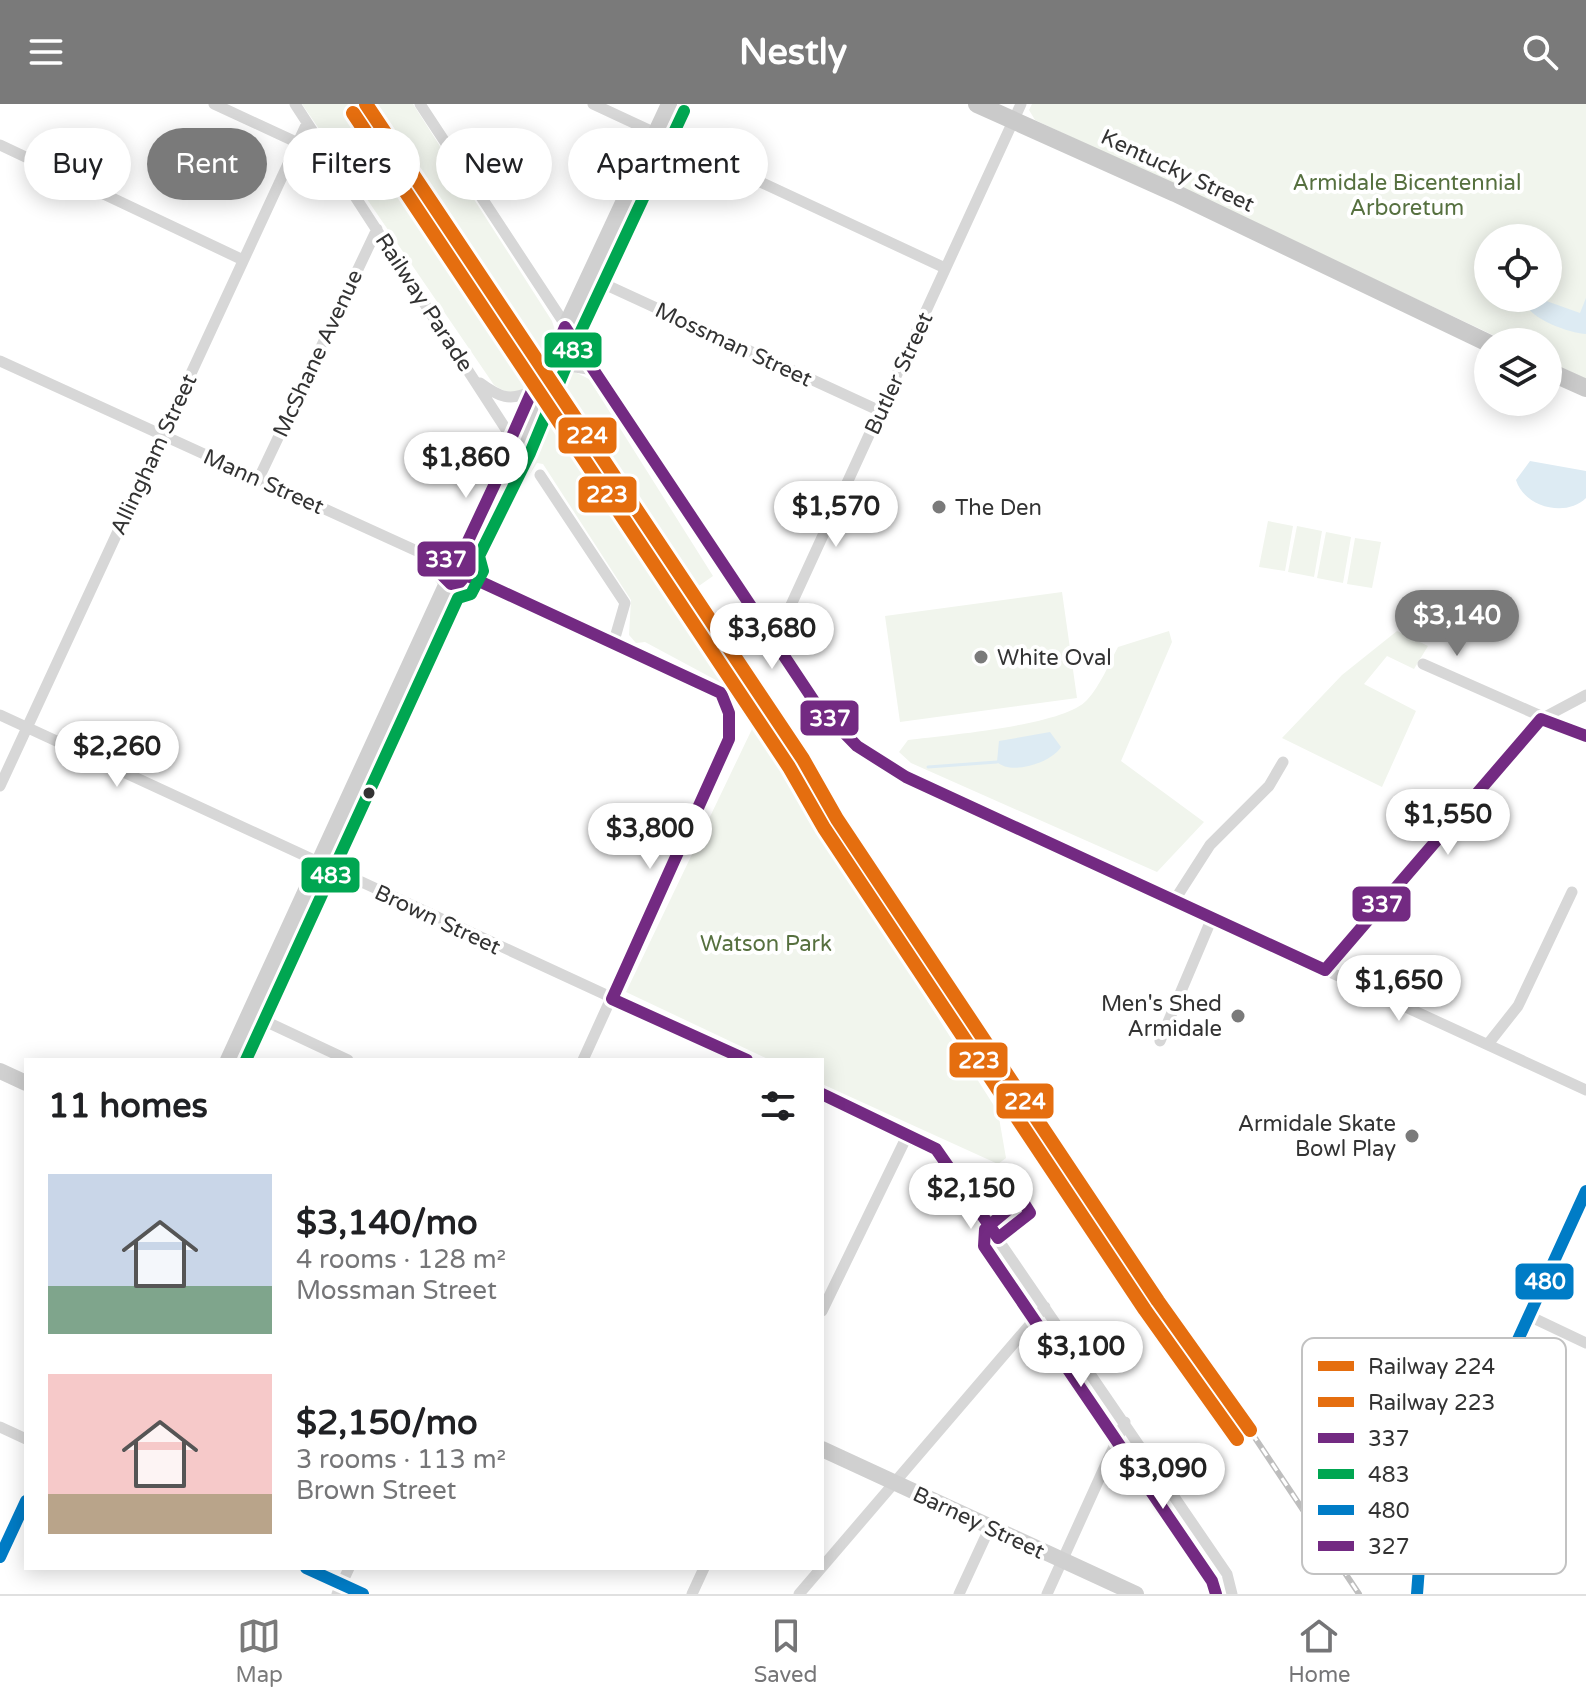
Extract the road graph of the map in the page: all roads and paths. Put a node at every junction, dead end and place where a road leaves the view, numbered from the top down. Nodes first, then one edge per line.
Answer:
1 (214, 104) edge
2 (295, 104) edge
3 (420, 104) edge
4 (593, 104) edge
5 (669, 104) edge
6 (977, 104) edge
7 (1017, 112) edge
8 (307, 123) junction
9 (304, 128) edge
10 (645, 128) edge
11 (658, 128) edge
12 (283, 136) edge
13 (0, 145) edge
14 (283, 171) edge
15 (768, 185) edge
16 (625, 200) edge
17 (377, 229) junction
18 (243, 260) junction
19 (945, 268) junction
20 (589, 277) junction
21 (565, 327) junction
22 (1474, 336) edge
23 (0, 361) edge
24 (549, 367) junction
25 (594, 370) junction
26 (1562, 377) edge
27 (476, 381) junction
28 (1586, 388) edge
29 (536, 390) junction
30 (880, 411) junction
31 (161, 435) junction
32 (511, 437) junction
33 (507, 458) junction
34 (540, 475) dead end
35 (259, 478) junction
36 (460, 558) junction
37 (441, 562) junction
38 (466, 575) junction
39 (447, 583) junction
40 (614, 641) junction
41 (774, 642) junction
42 (1423, 664) dead end
43 (1586, 695) edge
44 (0, 715) edge
45 (1541, 719) junction
46 (27, 728) junction
47 (1586, 736) edge
48 (1283, 762) dead end
49 (0, 786) edge
50 (318, 863) junction
51 (1572, 892) dead end
52 (1174, 901) junction
53 (1212, 918) junction
54 (1325, 970) junction
55 (612, 999) junction
56 (250, 1014) junction
57 (1160, 1041) dead end
58 (1488, 1044) junction
59 (229, 1058) edge
60 (344, 1058) edge
61 (584, 1058) edge
62 (743, 1058) edge
63 (0, 1071) edge
64 (24, 1082) edge
65 (1586, 1090) edge
66 (824, 1095) edge
67 (908, 1134) junction
68 (1586, 1191) edge
69 (824, 1276) edge
70 (836, 1281) junction
71 (824, 1307) edge
72 (1045, 1307) junction
73 (1529, 1316) junction
74 (1519, 1338) edge
75 (1586, 1343) edge
76 (1125, 1422) junction
77 (0, 1427) edge
78 (24, 1438) edge
79 (824, 1450) edge
80 (894, 1483) junction
81 (24, 1505) edge
82 (990, 1527) junction
83 (0, 1557) edge
84 (1063, 1561) junction
85 (824, 1565) edge
86 (309, 1570) edge
87 (348, 1570) edge
88 (703, 1570) edge
89 (820, 1570) edge
90 (1418, 1574) edge
91 (339, 1589) edge
92 (363, 1594) edge
93 (692, 1594) edge
94 (799, 1594) edge
95 (959, 1594) edge
96 (1047, 1594) edge
97 (1136, 1594) edge
98 (1232, 1594) edge
99 (1417, 1594) edge

1 - 12 street
2 - 8 street, Railway Parade
3 - 21 street
4 - 10 street
5 - 11 street
6 - 7 main road, Kentucky Street
7 - 19 street, Butler Street
7 - 22 main road, Kentucky Street
8 - 9 street, Allingham Street
8 - 17 street, Railway Parade
13 - 18 street
14 - 18 street, Allingham Street
15 - 19 street
16 - 20 street
17 - 27 street, Railway Parade
17 - 35 street, McShane Avenue
18 - 31 street, Allingham Street
19 - 30 street, Butler Street
20 - 21 street
20 - 30 street, Mossman Street
21 - 24 street
21 - 25 street
23 - 31 street, Mann Street
24 - 25 street
24 - 29 street
25 - 41 street
26 - 28 main road
27 - 29 street, Railway Parade
27 - 32 street, Railway Parade
29 - 32 street
29 - 33 street
30 - 41 street, Butler Street
31 - 35 street, Mann Street
31 - 46 street, Allingham Street
32 - 33 street
33 - 36 street
34 - 40 street
35 - 37 street, Mann Street
36 - 37 street
36 - 38 street
37 - 39 street
38 - 39 street
38 - 40 street
39 - 50 street
40 - 55 street
41 - 52 street
42 - 45 street
43 - 45 street
44 - 46 street, Brown Street
45 - 47 street
45 - 54 street
46 - 49 street, Allingham Street
46 - 50 street, Brown Street
48 - 52 street
50 - 55 street, Brown Street
50 - 56 street
51 - 58 street
52 - 53 street
53 - 54 street
53 - 57 street
54 - 58 street
55 - 61 street
55 - 62 street, Brown Street
56 - 59 street
56 - 60 street
58 - 65 street
63 - 64 street
66 - 67 street
67 - 70 street
67 - 72 street
68 - 73 street
69 - 70 street
70 - 71 street
72 - 76 street
72 - 80 street
73 - 74 street
73 - 75 street
76 - 84 street
76 - 98 street
77 - 78 street
79 - 80 street, Barney Street
80 - 82 street, Barney Street
80 - 85 street
81 - 83 street
82 - 84 street, Barney Street
82 - 95 street
84 - 96 street
84 - 97 street, Barney Street
86 - 91 street
87 - 91 street
88 - 93 street
89 - 94 street
90 - 99 street
91 - 92 street

